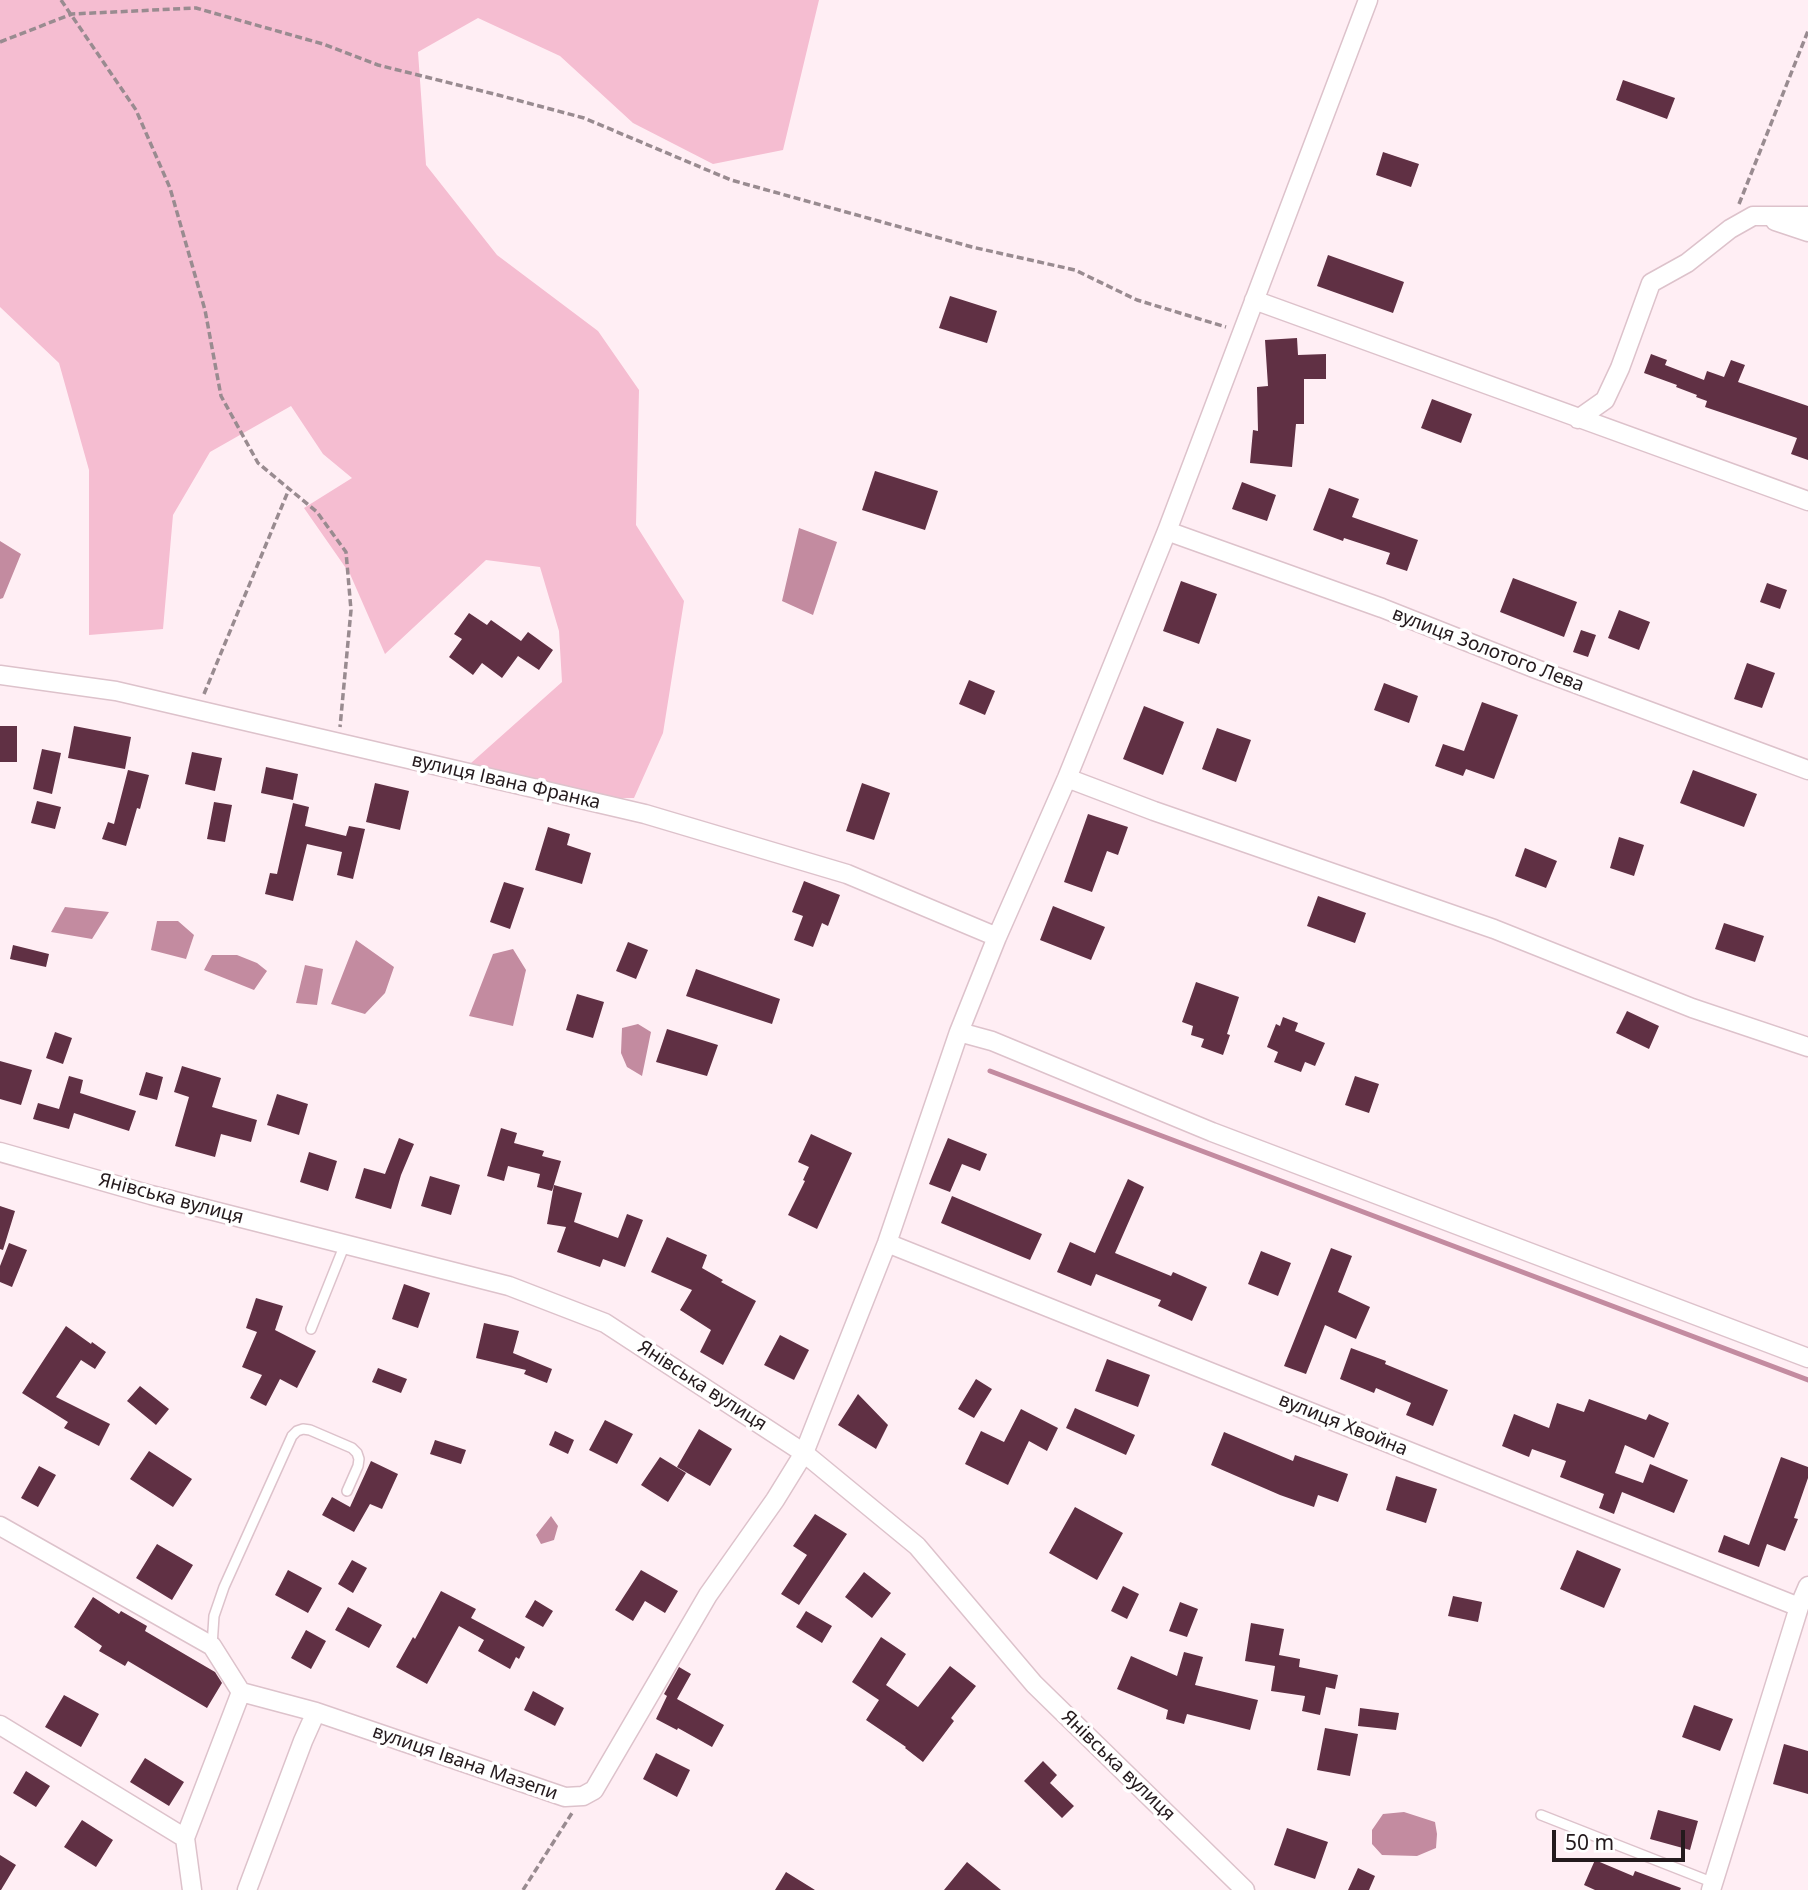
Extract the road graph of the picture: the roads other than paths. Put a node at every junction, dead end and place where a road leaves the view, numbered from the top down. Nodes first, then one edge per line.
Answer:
1 (1368, 0) edge
2 (1760, 216) junction
3 (1808, 216) edge
4 (1808, 232) edge
5 (1254, 300) junction
6 (1578, 419) junction
7 (1808, 501) edge
8 (1167, 531) junction
9 (0, 676) edge
10 (1808, 771) edge
11 (1067, 778) junction
12 (998, 937) junction
13 (959, 1032) junction
14 (1808, 1046) edge
15 (0, 1152) edge
16 (887, 1243) junction
17 (345, 1244) junction
18 (311, 1329) dead end
19 (1808, 1358) edge
20 (804, 1453) junction
21 (347, 1491) dead end
22 (0, 1526) edge
23 (1808, 1586) edge
24 (1800, 1608) junction
25 (212, 1646) junction
26 (241, 1692) junction
27 (316, 1712) junction
28 (0, 1725) edge
29 (1541, 1815) dead end
30 (185, 1838) junction
31 (1713, 1886) edge
32 (192, 1890) edge
33 (247, 1890) edge
34 (1245, 1890) edge

1 - 5 street, вулиця Івана Мазепи
2 - 3 street
2 - 4 street
2 - 6 street
5 - 6 street
5 - 8 street, вулиця Івана Мазепи
6 - 7 street
8 - 10 street, вулиця Золотого Лева
8 - 11 street, вулиця Івана Мазепи
9 - 12 street, вулиця Івана Франка
11 - 12 street, вулиця Івана Мазепи
11 - 14 street
12 - 13 street, вулиця Івана Мазепи
13 - 16 street, вулиця Івана Мазепи
13 - 19 street
15 - 17 street, Янівська вулиця
16 - 20 street, вулиця Івана Мазепи
16 - 24 street, вулиця Хвойна
17 - 18 lane
17 - 20 street, Янівська вулиця
20 - 27 street, вулиця Івана Мазепи
20 - 34 street, Янівська вулиця
21 - 25 lane
22 - 25 street
23 - 24 street
24 - 31 street
25 - 26 street
26 - 27 street, вулиця Івана Мазепи
26 - 30 street
27 - 33 street
28 - 30 street
29 - 31 lane
30 - 32 street

